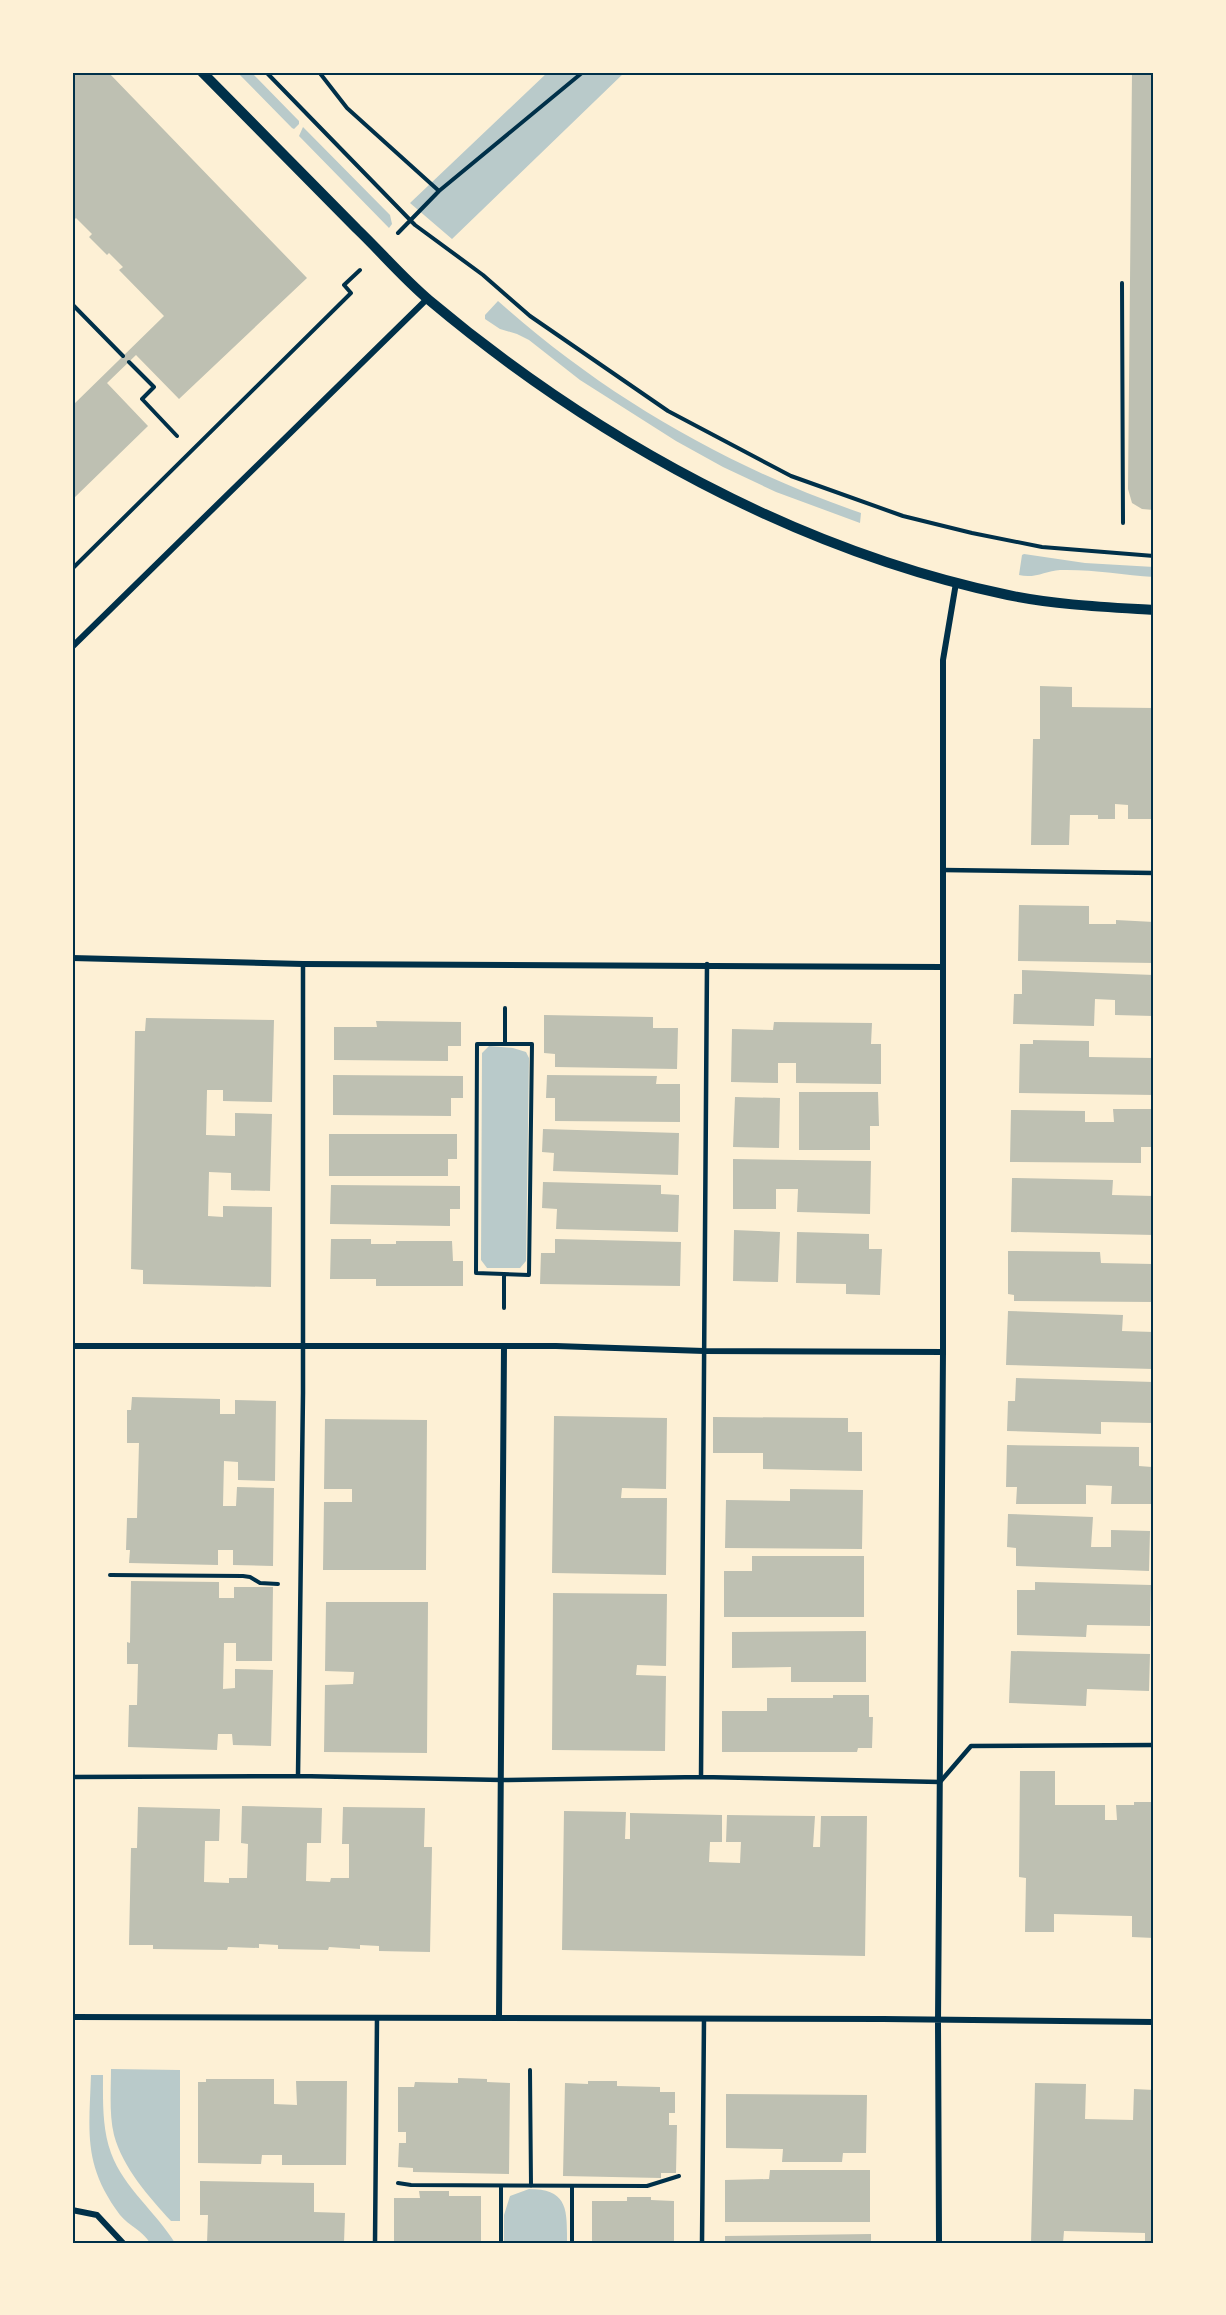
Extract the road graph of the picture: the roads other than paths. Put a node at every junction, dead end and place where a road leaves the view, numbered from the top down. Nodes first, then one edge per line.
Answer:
1 (202, 72) edge
2 (427, 299) junction
3 (956, 583) junction
4 (1154, 610) edge
5 (72, 646) edge
6 (943, 870) junction
7 (1154, 873) edge
8 (72, 958) edge
9 (303, 964) junction
10 (707, 964) junction
11 (942, 967) junction
12 (72, 1346) edge
13 (303, 1346) junction
14 (504, 1347) junction
15 (704, 1351) junction
16 (943, 1352) junction
17 (1154, 1745) edge
18 (298, 1776) junction
19 (701, 1777) junction
20 (72, 1778) edge
21 (502, 1780) junction
22 (940, 1782) junction
23 (72, 2017) edge
24 (377, 2018) junction
25 (499, 2018) junction
26 (704, 2019) junction
27 (938, 2021) junction
28 (1154, 2022) edge
29 (72, 2210) edge
30 (123, 2243) edge
31 (375, 2243) edge
32 (702, 2243) edge
33 (939, 2243) edge

1 - 2 street
2 - 3 street
2 - 5 street
3 - 4 street
3 - 6 street
6 - 7 lane
6 - 11 street
8 - 9 street
9 - 10 street
9 - 13 lane
10 - 11 street
10 - 15 lane
11 - 16 street
12 - 13 street
13 - 14 street
13 - 18 lane
14 - 15 street
14 - 21 street
15 - 16 street
15 - 19 lane
16 - 22 street
17 - 22 lane
18 - 20 lane
18 - 21 lane
19 - 21 lane
19 - 22 lane
21 - 25 street
22 - 27 street
23 - 24 street
24 - 25 street
24 - 31 lane
25 - 26 street
26 - 27 street
26 - 32 lane
27 - 28 street
27 - 33 street
29 - 30 street

